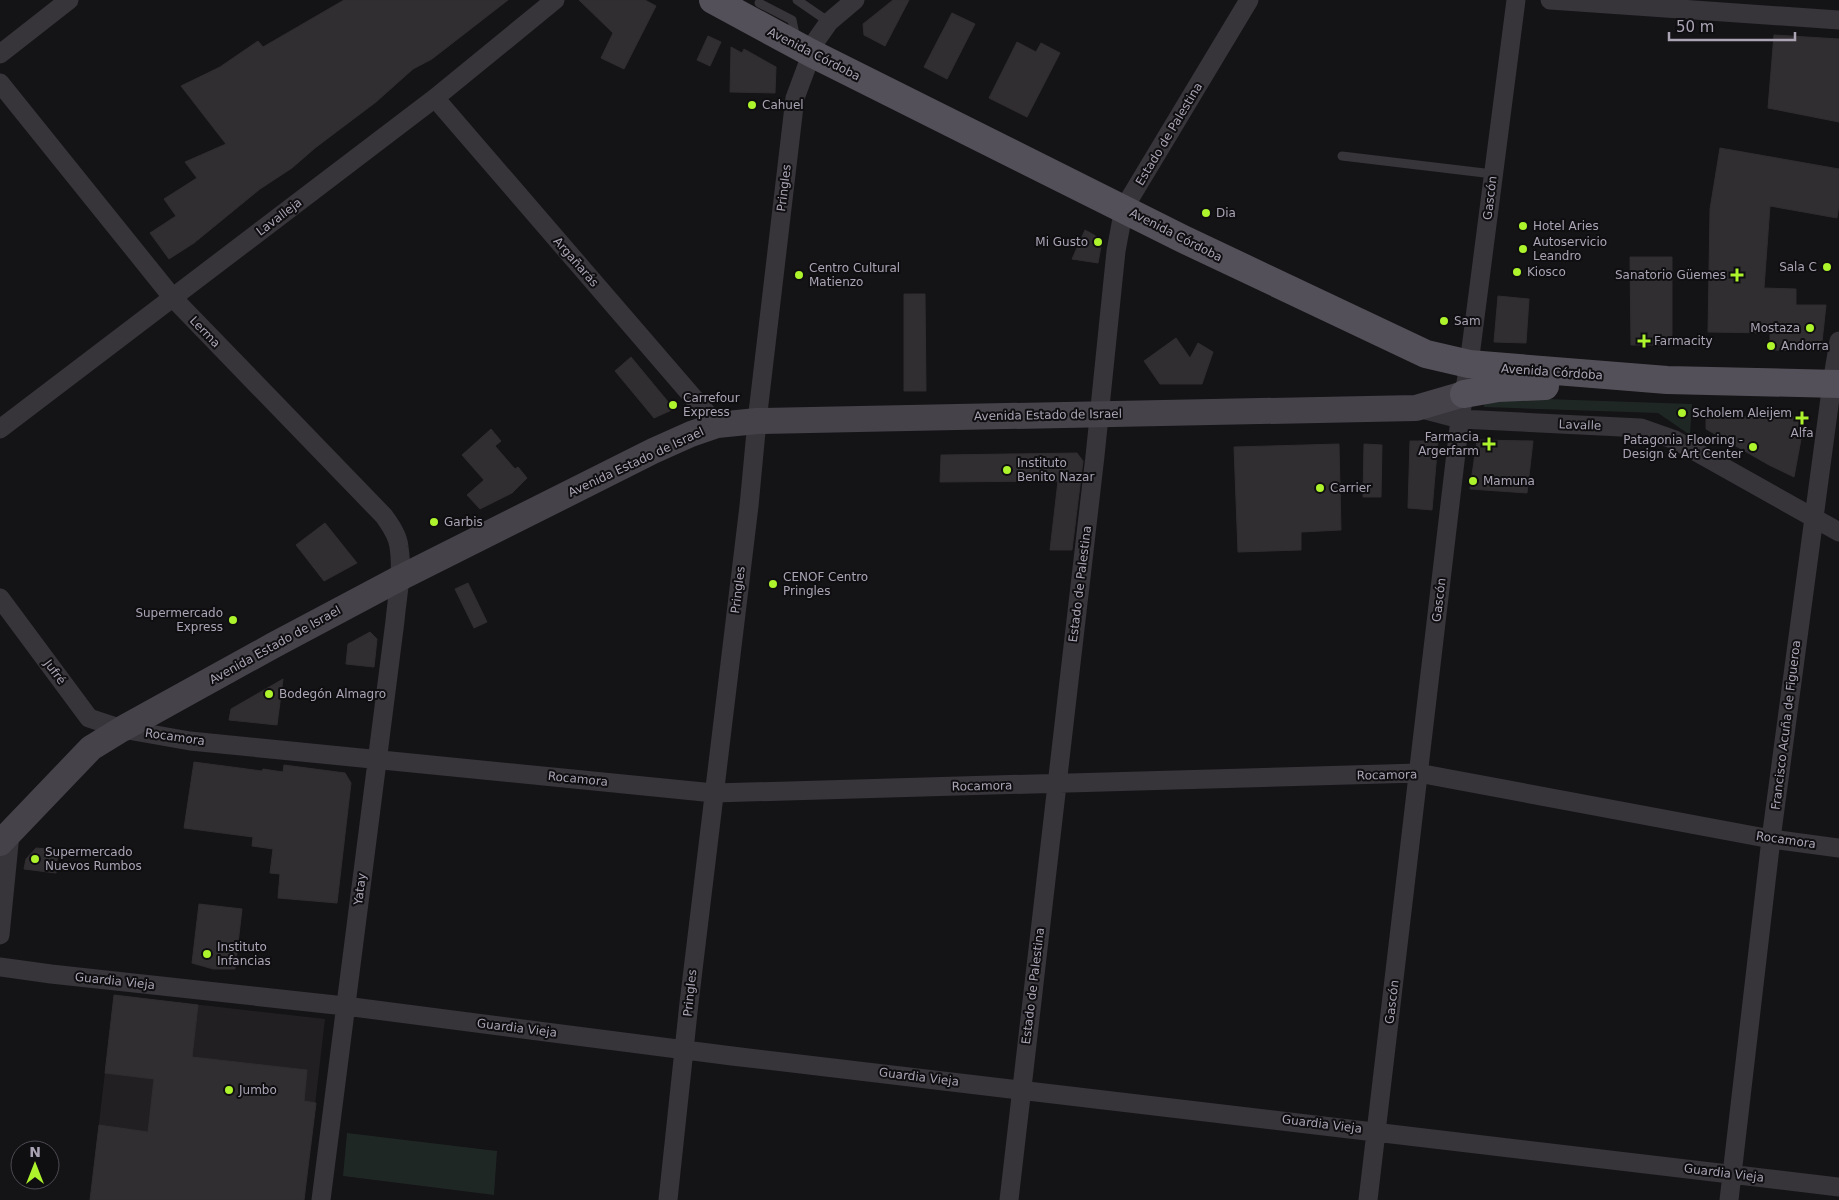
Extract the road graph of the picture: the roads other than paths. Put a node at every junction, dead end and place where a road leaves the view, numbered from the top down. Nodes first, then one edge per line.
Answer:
1 (69, 0) edge
2 (555, 0) edge
3 (713, 0) edge
4 (796, 0) edge
5 (855, 0) edge
6 (1249, 0) edge
7 (1516, 0) edge
8 (1550, 0) edge
9 (754, 8) edge
10 (1839, 20) edge
11 (829, 22) junction
12 (804, 50) junction
13 (0, 54) edge
14 (0, 83) edge
15 (435, 98) junction
16 (1342, 156) dead end
17 (1493, 174) junction
18 (1124, 208) junction
19 (173, 298) junction
20 (1839, 341) edge
21 (1469, 364) junction
22 (1667, 380) junction
23 (1835, 383) edge
24 (1462, 407) junction
25 (1098, 415) junction
26 (757, 421) junction
27 (717, 425) junction
28 (0, 429) edge
29 (1814, 518) junction
30 (1839, 532) edge
31 (400, 578) junction
32 (0, 598) edge
33 (122, 729) junction
34 (377, 758) junction
35 (1418, 773) junction
36 (1057, 784) junction
37 (714, 793) junction
38 (5, 838) edge
39 (1772, 839) junction
40 (1839, 848) edge
41 (0, 935) edge
42 (0, 967) edge
43 (345, 1006) junction
44 (684, 1050) junction
45 (1021, 1089) junction
46 (1376, 1131) junction
47 (1732, 1174) junction
48 (1839, 1186) edge
49 (321, 1200) edge
50 (668, 1200) edge
51 (1008, 1200) edge
52 (1368, 1200) edge
53 (1729, 1200) edge

1 - 13 street
2 - 15 street, Lavalleja
3 - 9 main road, Avenida Córdoba
4 - 11 lane
5 - 11 street, Pringles
6 - 18 street, Estado de Palestina
7 - 17 street, Gascón
8 - 10 street
9 - 12 main road, Avenida Córdoba
11 - 12 street, Pringles
12 - 18 main road, Avenida Córdoba
12 - 26 street, Pringles
14 - 19 street, Lerma
15 - 19 street, Lavalleja
15 - 27 street, Argañarás
16 - 17 lane
17 - 21 street, Gascón
18 - 21 main road, Avenida Córdoba
18 - 25 street, Estado de Palestina
19 - 28 street, Lavalleja
19 - 31 street, Lerma
20 - 23 street, Francisco Acuña de Figueroa
21 - 22 main road, Avenida Córdoba
21 - 24 street, Gascón
22 - 23 main road, Avenida Córdoba
22 - 24 main road, Avenida Córdoba
23 - 29 street, Francisco Acuña de Figueroa
24 - 25 main road, Avenida Estado de Israel
24 - 29 street, Lavalle
24 - 35 street, Gascón
25 - 26 main road, Avenida Estado de Israel
25 - 36 street, Estado de Palestina
26 - 27 main road, Avenida Estado de Israel
26 - 37 street, Pringles
27 - 31 main road, Avenida Estado de Israel
29 - 30 street, Lavalle
29 - 39 street, Francisco Acuña de Figueroa
31 - 33 main road, Avenida Estado de Israel
31 - 34 street, Yatay
32 - 33 street, Jufré
33 - 34 street, Rocamora
33 - 38 main road, Avenida Estado de Israel
34 - 37 street, Rocamora
34 - 43 street, Yatay
35 - 36 street, Rocamora
35 - 39 street, Rocamora
35 - 46 street, Gascón
36 - 37 street, Rocamora
36 - 45 street, Estado de Palestina
37 - 44 street, Pringles
38 - 41 street
39 - 40 street, Rocamora
39 - 47 street, Francisco Acuña de Figueroa
42 - 43 street, Guardia Vieja
43 - 44 street, Guardia Vieja
43 - 49 street, Yatay
44 - 45 street, Guardia Vieja
44 - 50 street, Pringles
45 - 46 street, Guardia Vieja
45 - 51 street, Estado de Palestina
46 - 47 street, Guardia Vieja
46 - 52 street, Gascón
47 - 48 street, Guardia Vieja
47 - 53 street, Francisco Acuña de Figueroa

